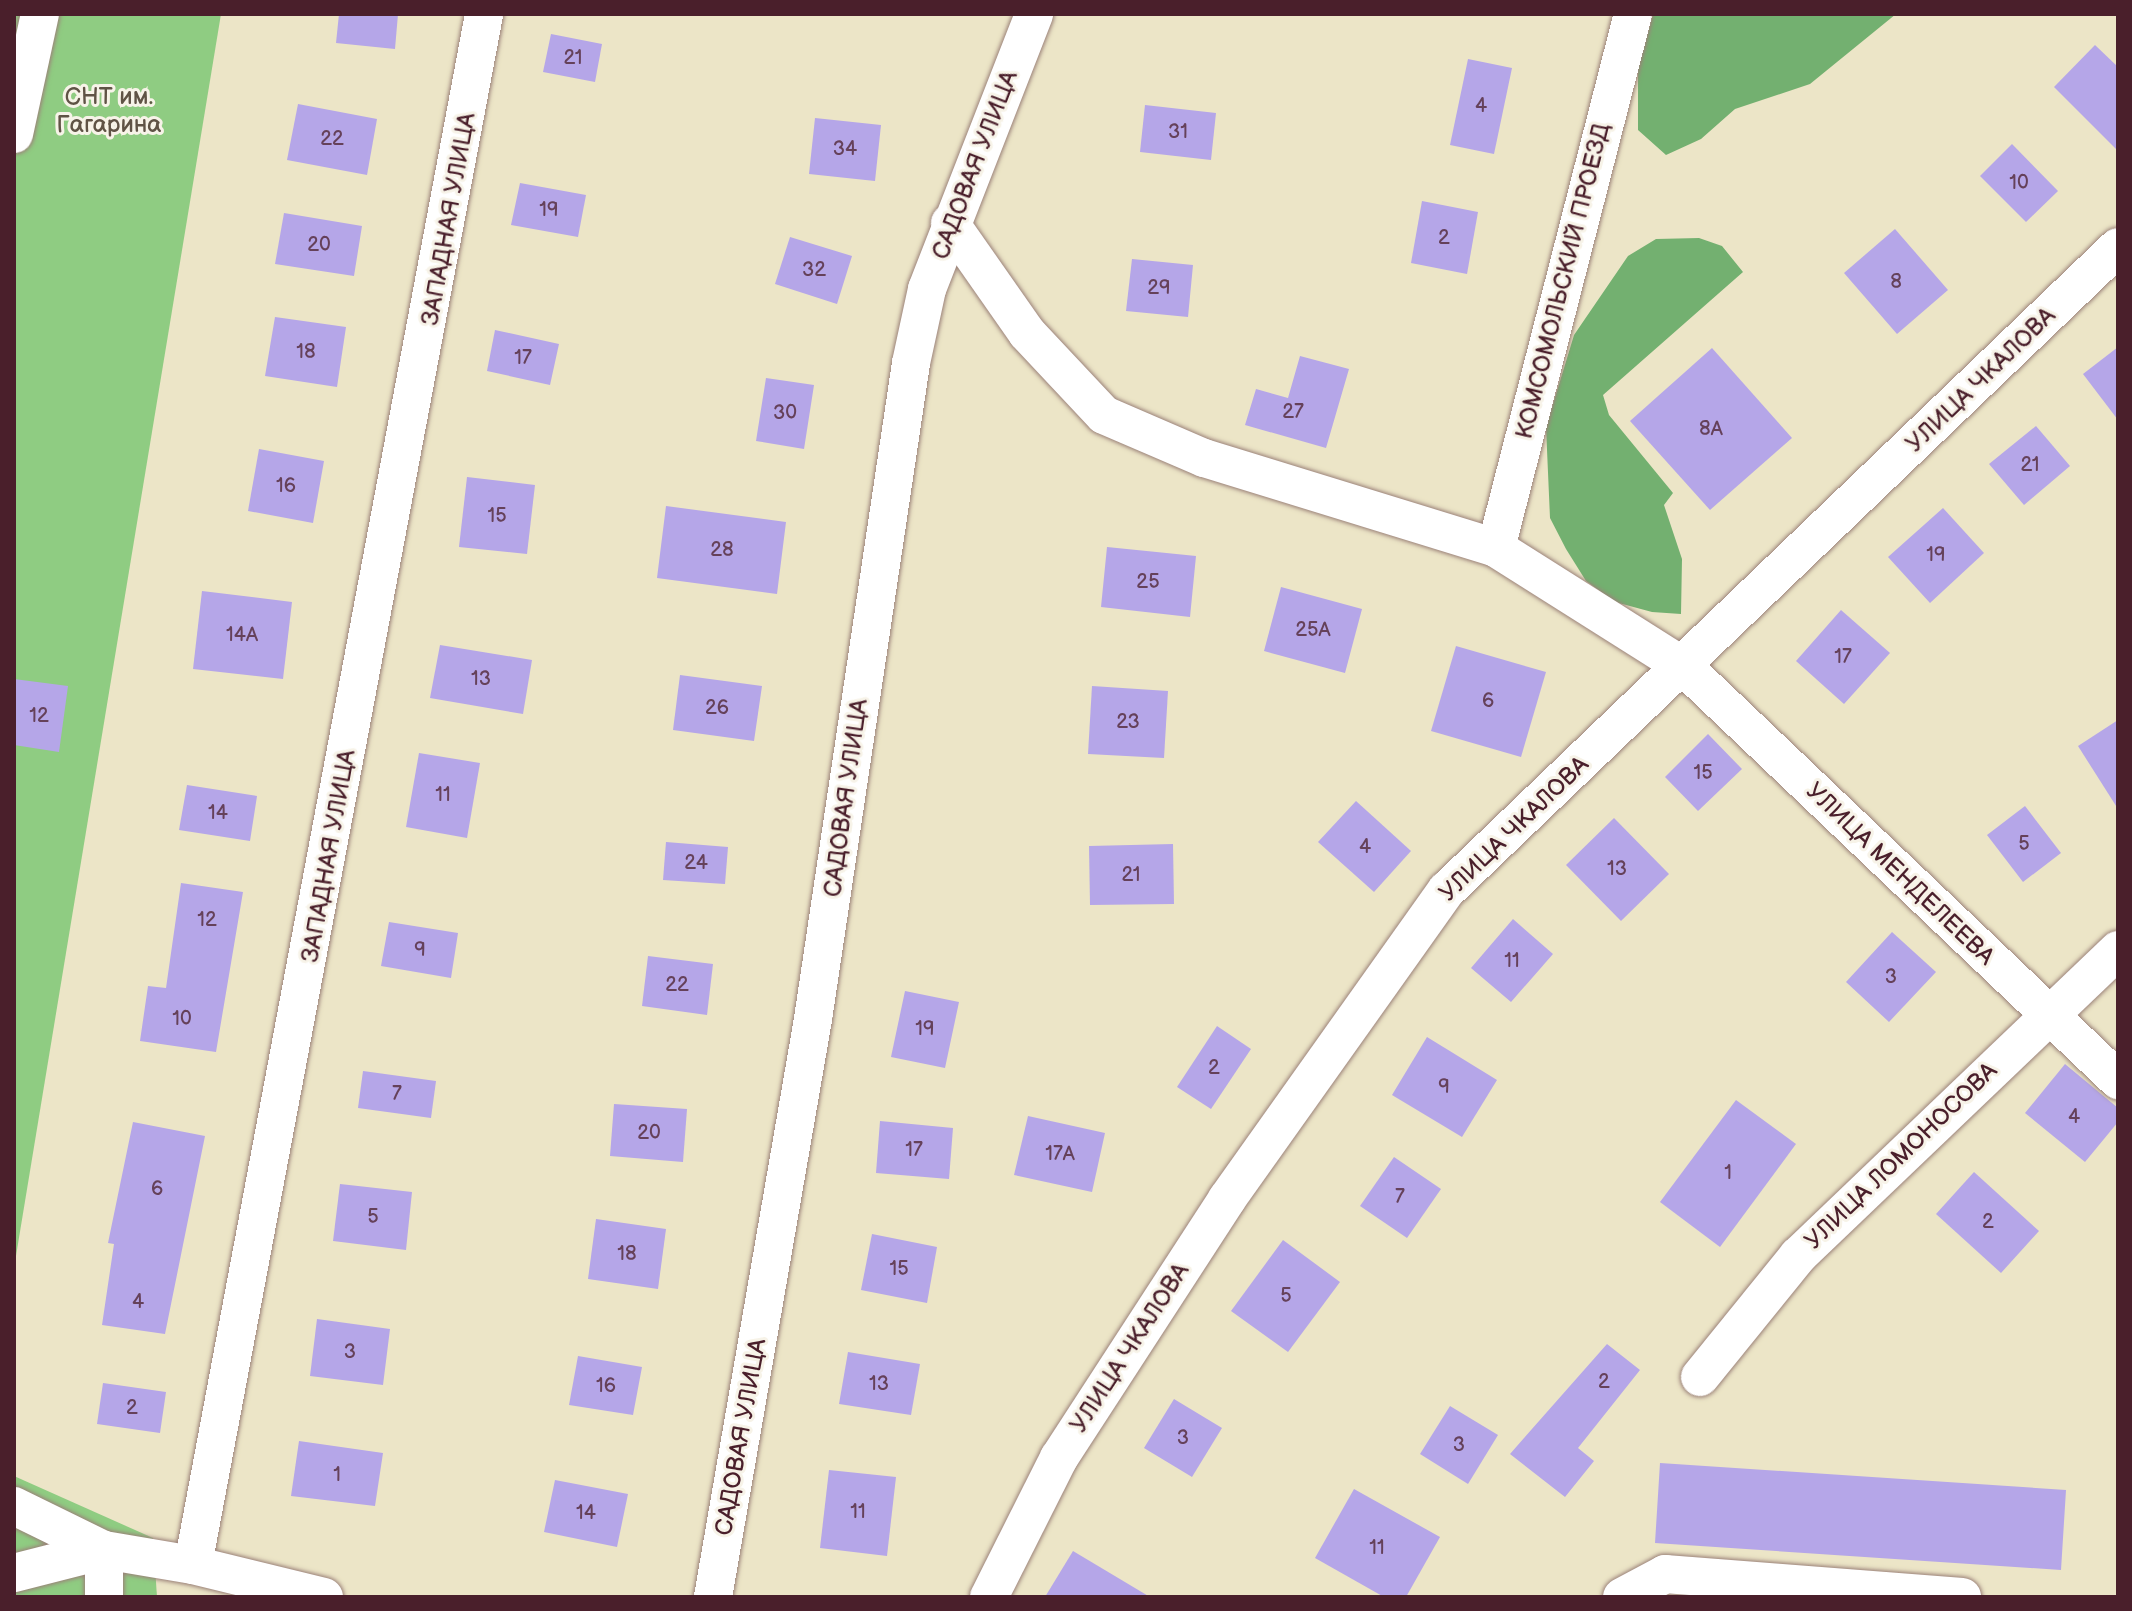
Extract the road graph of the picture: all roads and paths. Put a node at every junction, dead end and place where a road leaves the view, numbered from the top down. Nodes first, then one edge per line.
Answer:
1 (40, 14) edge
2 (484, 14) edge
3 (1034, 14) edge
4 (1633, 14) edge
5 (14, 134) edge
6 (950, 223) junction
7 (2118, 247) edge
8 (1496, 548) junction
9 (1683, 666) junction
10 (2118, 950) edge
11 (2047, 1015) junction
12 (2118, 1080) edge
13 (1700, 1377) dead end
14 (14, 1506) edge
15 (104, 1550) junction
16 (193, 1565) junction
17 (14, 1573) edge
18 (104, 1597) edge
19 (324, 1597) edge
20 (713, 1597) edge
21 (989, 1597) edge
22 (1622, 1597) edge
23 (1953, 1597) edge

1 - 5 street
2 - 16 street, ЗАПАДНАЯ УЛИЦА
3 - 6 street, САДОВАЯ УЛИЦА
4 - 8 street, КОМСОМОЛЬСКИЙ ПРОЕЗД
6 - 8 street, УЛИЦА МЕНДЕЛЕЕВА
6 - 20 street, САДОВАЯ УЛИЦА
7 - 9 street, УЛИЦА ЧКАЛОВА
8 - 9 street, УЛИЦА МЕНДЕЛЕЕВА
9 - 11 street, УЛИЦА МЕНДЕЛЕЕВА
9 - 21 street, УЛИЦА ЧКАЛОВА
10 - 11 street, УЛИЦА ЛОМОНОСОВА
11 - 12 street, УЛИЦА МЕНДЕЛЕЕВА
11 - 13 street, УЛИЦА ЛОМОНОСОВА
14 - 15 street
15 - 16 street
15 - 17 street
15 - 18 street
16 - 19 street
22 - 23 street

